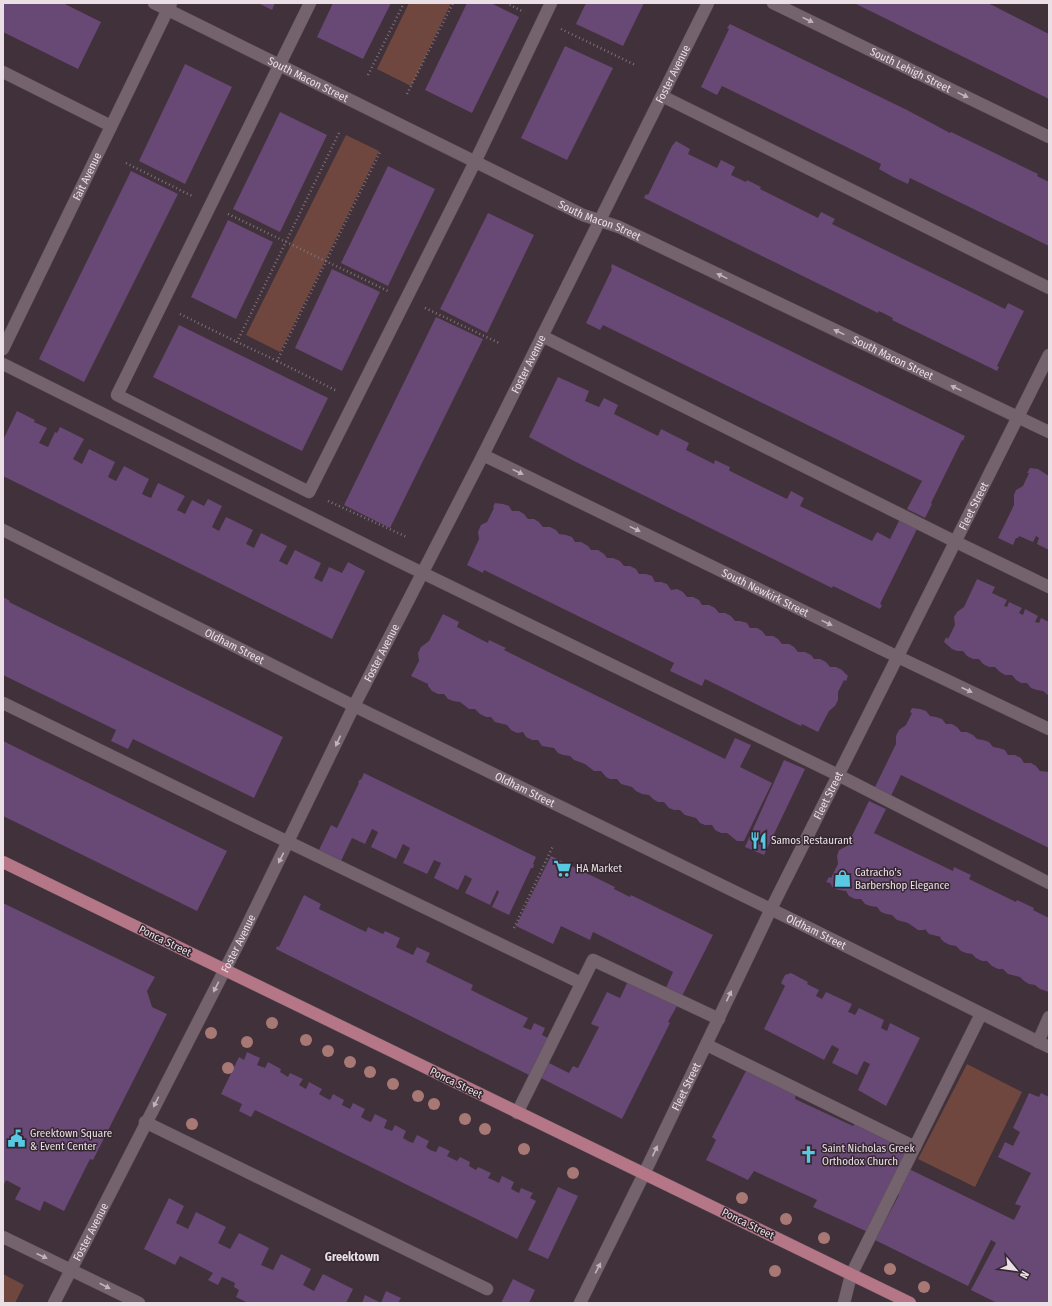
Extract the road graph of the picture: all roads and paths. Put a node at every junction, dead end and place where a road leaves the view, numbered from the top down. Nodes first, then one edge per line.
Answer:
1 (154, 3) edge
2 (310, 3) edge
3 (404, 3) edge
4 (452, 3) edge
5 (551, 3) edge
6 (708, 3) edge
7 (773, 3) edge
8 (169, 6) edge
9 (543, 21) junction
10 (280, 65) junction
11 (635, 65) dead end
12 (3, 72) edge
13 (368, 75) dead end
14 (408, 94) dead end
15 (662, 96) junction
16 (111, 126) junction
17 (339, 133) dead end
18 (1049, 137) edge
19 (380, 152) dead end
20 (475, 162) junction
21 (126, 163) dead end
22 (210, 205) junction
23 (599, 220) junction
24 (286, 242) junction
25 (326, 262) junction
26 (1049, 288) edge
27 (406, 300) junction
28 (160, 305) junction
29 (542, 336) junction
30 (237, 342) junction
31 (499, 343) dead end
32 (3, 349) edge
33 (1049, 355) edge
34 (277, 361) junction
35 (3, 364) edge
36 (355, 400) junction
37 (1018, 417) junction
38 (1049, 432) edge
39 (483, 455) junction
40 (309, 492) junction
41 (3, 530) edge
42 (407, 537) dead end
43 (956, 542) junction
44 (422, 573) junction
45 (1049, 587) edge
46 (898, 657) junction
47 (3, 703) edge
48 (354, 706) junction
49 (1049, 729) edge
50 (838, 776) junction
51 (288, 842) junction
52 (553, 846) dead end
53 (3, 862) edge
54 (1049, 883) edge
55 (771, 909) junction
56 (505, 946) junction
57 (225, 970) junction
58 (581, 983) junction
59 (981, 1014) junction
60 (1049, 1017) edge
61 (719, 1019) junction
62 (1038, 1042) junction
63 (706, 1045) junction
64 (1049, 1048) edge
65 (517, 1113) junction
66 (145, 1122) junction
67 (915, 1147) junction
68 (644, 1174) junction
69 (3, 1237) edge
70 (70, 1269) junction
71 (851, 1275) junction
72 (487, 1289) dead end
73 (54, 1303) edge
74 (139, 1303) edge
75 (580, 1303) edge
76 (844, 1303) edge
77 (910, 1303) edge

1 - 8 street, South Macon Street
2 - 10 street
3 - 13 path
4 - 14 path
5 - 9 street
6 - 15 street, Foster Avenue
7 -> 18 street, South Lehigh Street
8 - 10 street, South Macon Street
8 - 16 street, Fait Avenue
9 - 11 path
9 - 20 street
10 - 20 street, South Macon Street
10 - 22 street
12 - 16 street
15 - 23 street, Foster Avenue
15 - 26 street
16 - 32 street, Fait Avenue
17 - 24 path
19 - 25 path
20 - 23 street, South Macon Street
20 - 27 street
21 - 22 path
22 - 24 path
22 - 28 street
23 - 29 street, Foster Avenue
37 -> 23 street, South Macon Street
24 - 25 path
24 - 30 path
25 - 27 path
25 - 34 path
27 - 31 path
27 - 36 street
28 - 30 path
28 - 40 street
29 - 39 street, Foster Avenue
29 - 43 street
30 - 34 path
33 - 37 street, Fleet Street
34 - 36 path
35 - 44 street
36 - 40 street
37 - 38 street, South Macon Street
37 - 43 street, Fleet Street
39 - 44 street, Foster Avenue
39 -> 46 street, South Newkirk Street
40 - 42 path
41 - 48 street, Oldham Street
43 - 45 street
43 - 46 street, Fleet Street
44 - 48 street, Foster Avenue
44 - 50 street
46 -> 49 street, South Newkirk Street
46 - 50 street, Fleet Street
47 - 51 street
48 -> 51 street, Foster Avenue
48 - 55 street, Oldham Street
50 - 54 street
50 - 55 street, Fleet Street
51 - 56 street
51 -> 57 street, Foster Avenue
52 - 56 path
53 - 57 main road, Ponca Street
55 - 59 street, Oldham Street
61 -> 55 street, Fleet Street
56 - 58 street
57 - 65 main road, Ponca Street
57 -> 66 street, Foster Avenue
58 - 61 street
58 - 65 street
59 - 62 street, Oldham Street
59 - 67 street
60 - 62 street
61 - 63 street, Fleet Street
62 - 64 street, Oldham Street
63 - 67 street
68 -> 63 street, Fleet Street
65 - 68 main road, Ponca Street
66 - 70 street, Foster Avenue
66 - 72 street
67 - 71 street
68 - 71 main road, Ponca Street
75 -> 68 street, Fleet Street
69 -> 70 street
70 - 73 street, Foster Avenue
70 -> 74 street
71 - 76 street
71 - 77 main road, Ponca Street

